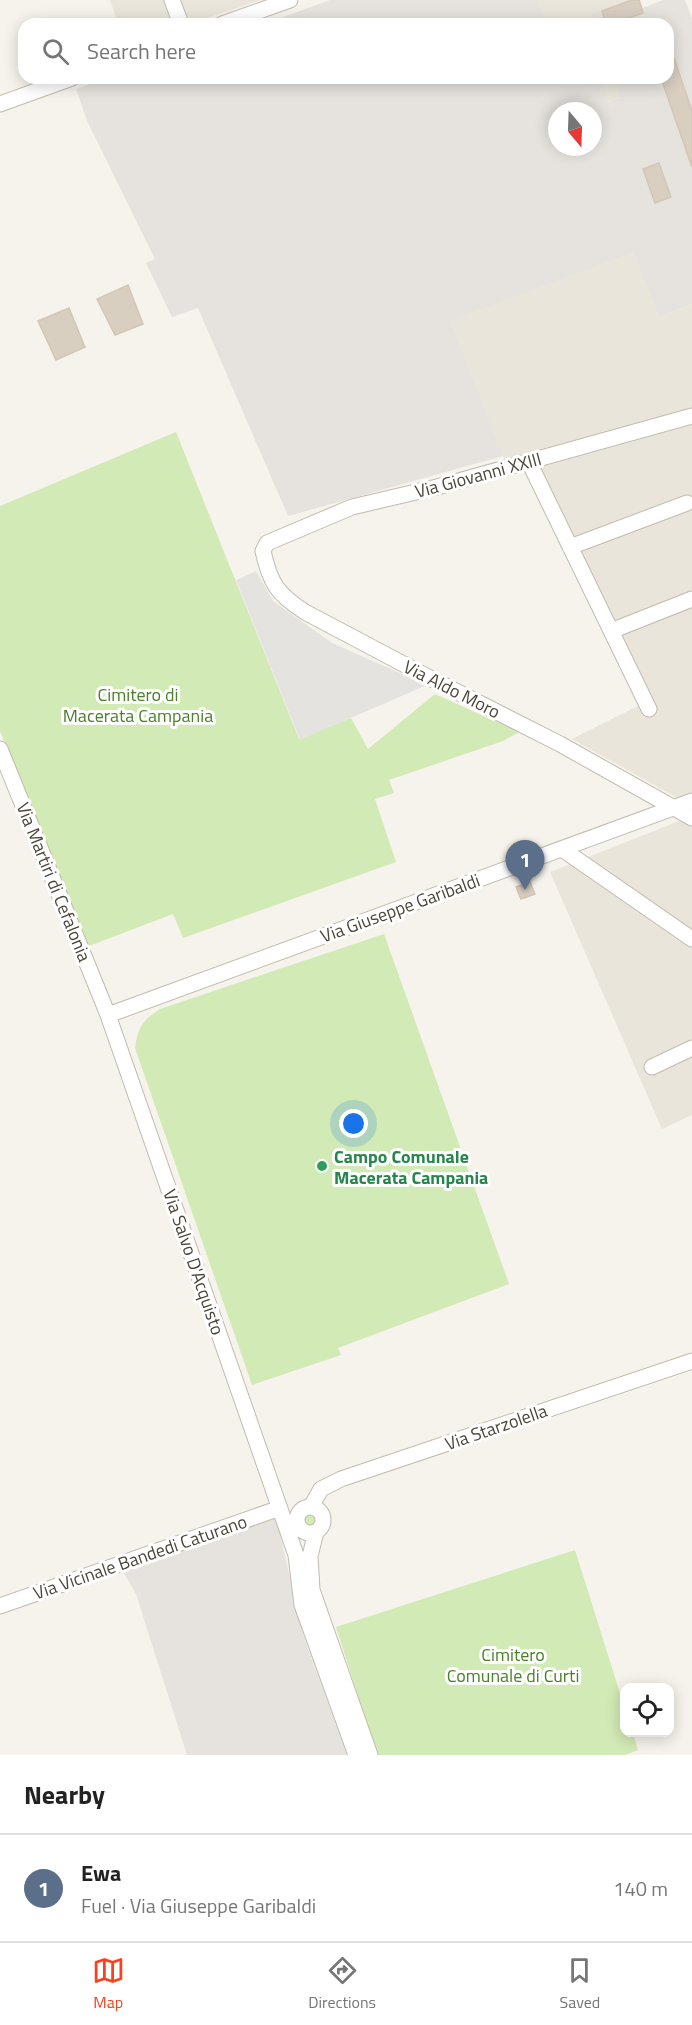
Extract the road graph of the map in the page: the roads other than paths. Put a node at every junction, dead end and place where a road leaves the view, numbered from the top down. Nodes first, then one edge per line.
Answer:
1 (172, 0) edge
2 (290, 0) edge
3 (179, 18) edge
4 (239, 18) edge
5 (55, 84) edge
6 (0, 104) edge
7 (692, 416) edge
8 (529, 462) junction
9 (687, 503) dead end
10 (267, 543) joint
11 (570, 547) junction
12 (692, 599) edge
13 (611, 631) junction
14 (649, 709) dead end
15 (0, 749) edge
16 (692, 801) edge
17 (676, 807) junction
18 (692, 818) edge
19 (561, 849) junction
20 (692, 939) edge
21 (108, 1015) junction
22 (692, 1048) edge
23 (652, 1067) dead end
24 (692, 1361) edge
25 (280, 1508) junction
26 (307, 1521) junction
27 (296, 1555) junction
28 (0, 1606) edge
29 (356, 1755) edge
30 (370, 1755) edge

1 - 3 street
2 - 4 street
5 - 6 street
7 - 8 street, Via Giovanni XXIII
8 - 10 street, Via Giovanni XXIII
8 - 11 street
9 - 11 street
10 - 17 street, Via Aldo Moro
11 - 13 street
12 - 13 street
13 - 14 street
15 - 21 street, Via Martiri di Cefalonia
16 - 17 street, Via Giuseppe Garibaldi
17 - 18 street, Via Aldo Moro
17 - 19 street, Via Giuseppe Garibaldi
19 - 20 street
19 - 21 street, Via Giuseppe Garibaldi
21 - 25 street, Via Salvo D'Acquisto
22 - 23 street
24 - 26 street, Via Starzolella
25 - 26 street
25 - 27 street, Via Salvo D'Acquisto
25 - 28 street, Via Vicinale Bandedi Caturano
26 - 27 street, Via Salvo D'Acquisto
26 - 30 street
27 - 29 street, Via Salvo D'Acquisto

